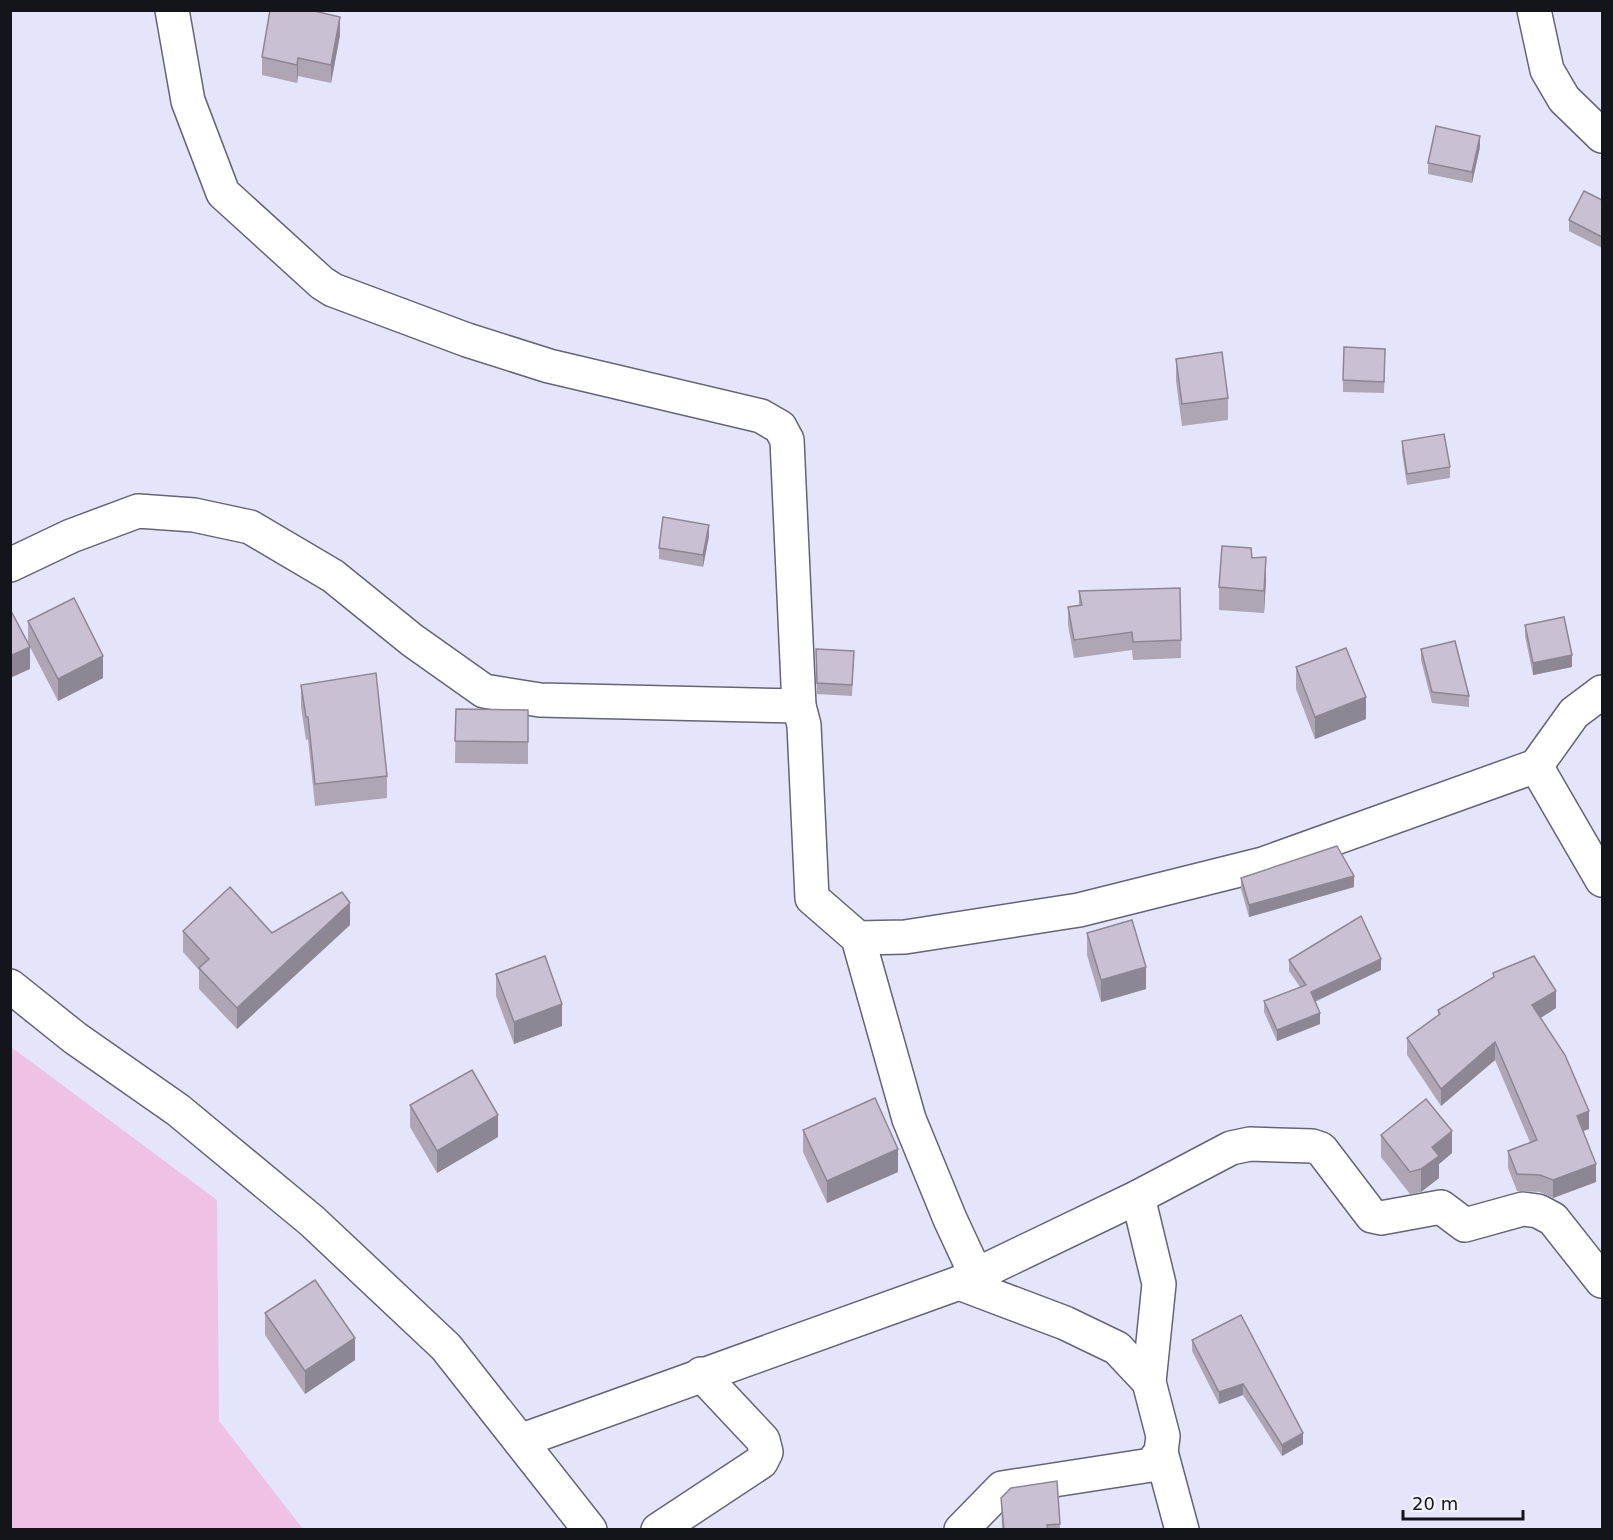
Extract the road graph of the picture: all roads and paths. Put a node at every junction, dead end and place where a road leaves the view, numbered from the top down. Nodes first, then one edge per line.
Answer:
1 (172, 10) edge
2 (1533, 10) edge
3 (1602, 136) edge
4 (10, 565) edge
5 (1602, 692) edge
6 (799, 706) junction
7 (1536, 766) junction
8 (1602, 880) edge
9 (858, 938) junction
10 (10, 986) edge
11 (1138, 1197) junction
12 (968, 1279) junction
13 (1602, 1281) edge
14 (701, 1374) junction
15 (1149, 1382) junction
16 (520, 1442) junction
17 (1161, 1452) junction
18 (590, 1530) edge
19 (658, 1530) edge
20 (962, 1530) edge
21 (1182, 1530) edge

1 - 6 street
2 - 3 street
4 - 6 street
5 - 7 street
6 - 9 street
7 - 8 street
7 - 9 street
9 - 12 street
10 - 16 street
11 - 12 street
11 - 13 street
11 - 15 street
12 - 14 street
12 - 15 street
14 - 16 street
14 - 19 street
15 - 17 street
16 - 18 street
17 - 20 street
17 - 21 street

